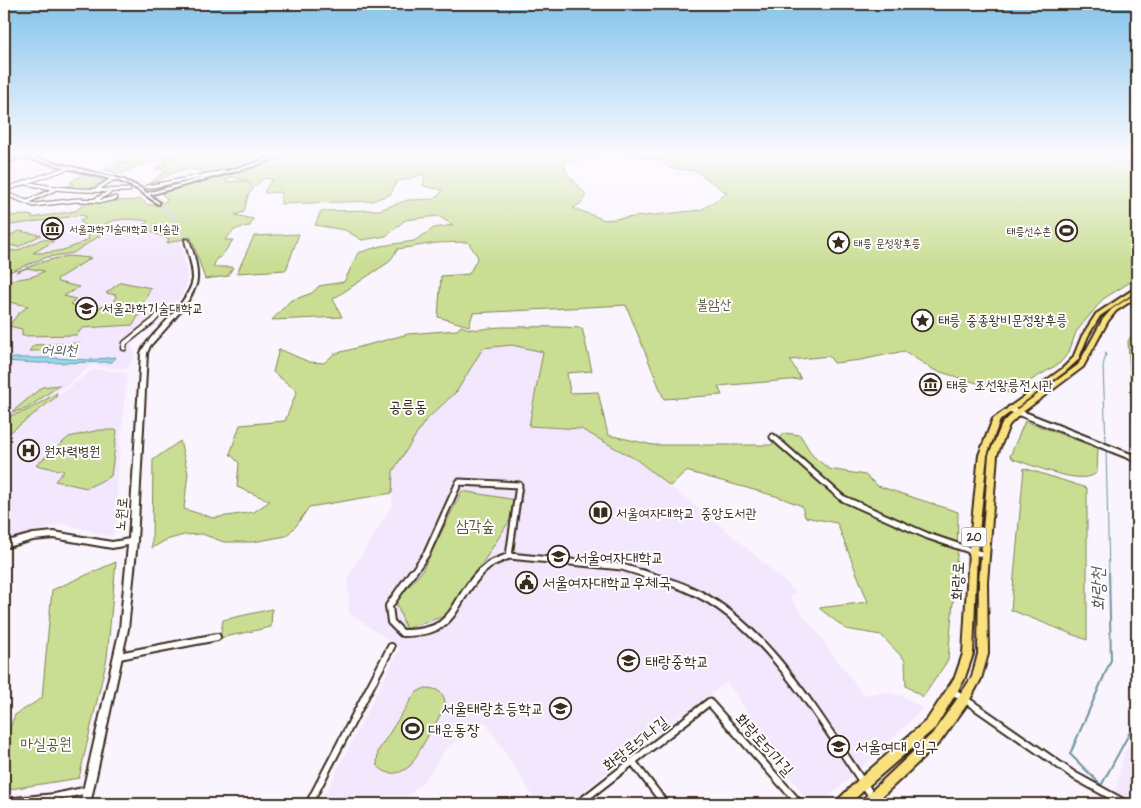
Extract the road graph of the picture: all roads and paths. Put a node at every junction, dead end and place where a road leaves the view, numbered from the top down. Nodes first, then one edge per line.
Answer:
1 (53, 191) edge
2 (83, 191) edge
3 (88, 191) joint
4 (107, 191) edge
5 (112, 191) junction
6 (117, 191) edge
7 (140, 191) tunnel mouth
8 (159, 191) edge
9 (4, 192) edge
10 (147, 194) junction
11 (116, 198) dead end
12 (77, 200) junction
13 (94, 200) junction
14 (27, 202) junction
15 (158, 203) tunnel mouth
16 (187, 240) tunnel mouth
17 (1137, 289) edge
18 (1137, 296) edge
19 (163, 310) dead end
20 (124, 348) dead end
21 (1014, 411) junction
22 (772, 437) dead end
23 (1137, 459) edge
24 (133, 541) junction
25 (4, 545) edge
26 (973, 551) junction
27 (984, 554) junction
28 (509, 556) junction
29 (216, 637) dead end
30 (391, 647) dead end
31 (119, 656) junction
32 (952, 691) junction
33 (964, 699) junction
34 (709, 702) joint
35 (633, 762) junction
36 (863, 783) junction
37 (89, 790) junction
38 (869, 801) edge
39 (4, 802) edge
40 (85, 804) edge
41 (309, 804) edge
42 (578, 804) edge
43 (665, 804) edge
44 (794, 804) edge
45 (842, 804) edge
46 (1126, 804) edge

1 - 14 street
2 - 3 street
3 - 12 street
4 - 5 street
5 - 6 street
5 - 13 street
7 - 10 main road
8 - 10 main road
9 - 14 street
10 - 15 main road
11 - 13 street
12 - 13 street
12 - 14 street
16 - 24 main road, 노원로
17 - 21 main road, 화랑로 / 20
18 - 21 main road, 화랑로 / 20
19 - 20 street
21 - 23 street
21 - 26 main road, 화랑로 / 20
21 - 27 main road, 화랑로 / 20
22 - 26 street
24 - 25 main road
24 - 31 main road, 노원로
26 - 27 street
26 - 32 main road, 화랑로 / 20
27 - 33 main road, 화랑로 / 20
28 - 28 street
28 - 36 street
29 - 31 street
30 - 41 street
31 - 37 main road, 노원로
32 - 33 street
32 - 36 main road, 화랑로 / 20
33 - 38 main road, 화랑로 / 20
33 - 46 street
34 - 35 street, 화랑로51나길
34 - 44 street, 화랑로51가길
35 - 42 street, 화랑로51나길
35 - 43 street
36 - 38 street
36 - 45 main road, 화랑로 / 20
37 - 39 street
37 - 40 main road, 노원로

